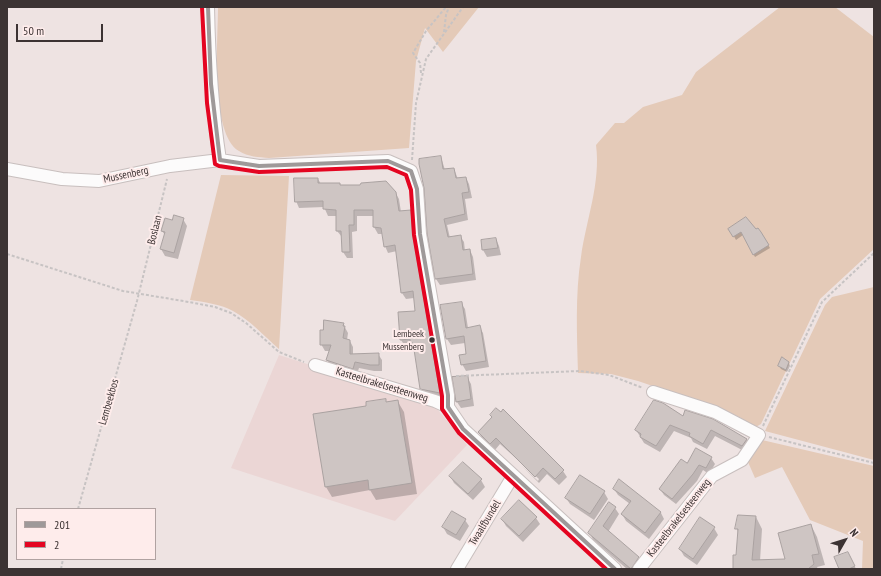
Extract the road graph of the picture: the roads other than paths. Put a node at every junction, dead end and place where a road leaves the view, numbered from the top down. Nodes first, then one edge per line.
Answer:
1 (208, 7) edge
2 (220, 160) junction
3 (7, 169) edge
4 (315, 365) road end
5 (653, 392) road end
6 (448, 407) junction
7 (513, 476) junction
8 (457, 569) edge
9 (615, 569) edge
10 (639, 569) edge

1 - 2 street
2 - 3 street, Mussenberg
2 - 6 street
4 - 6 street, Kasteelbrakelsesteenweg
5 - 10 street, Kasteelbrakelsesteenweg
6 - 7 street
7 - 8 street, Twaalfbundel
7 - 9 street

